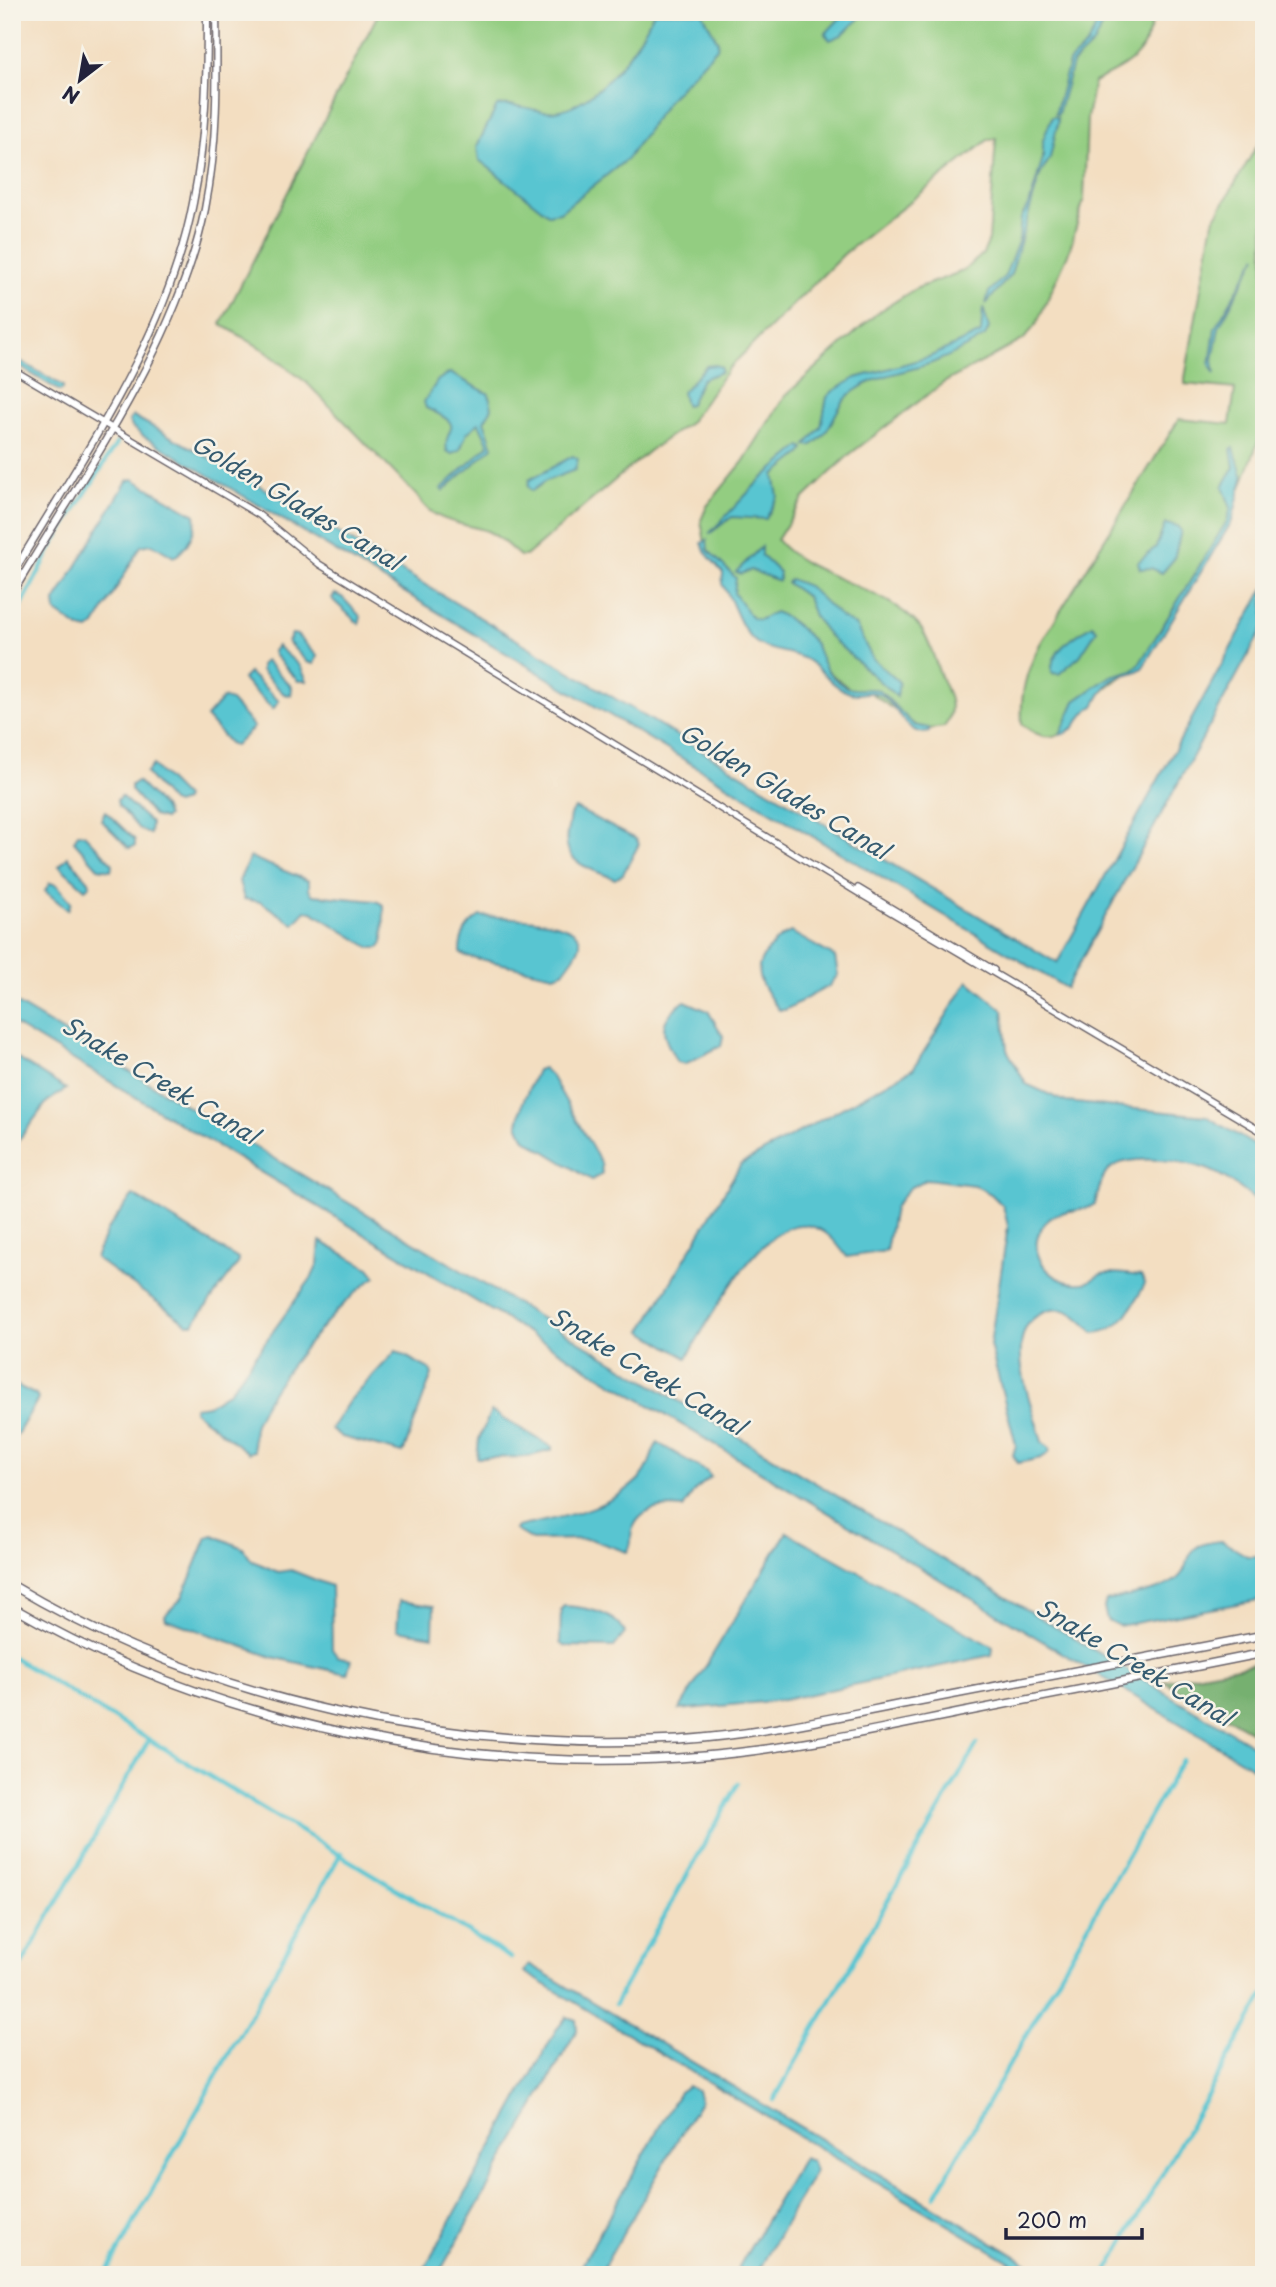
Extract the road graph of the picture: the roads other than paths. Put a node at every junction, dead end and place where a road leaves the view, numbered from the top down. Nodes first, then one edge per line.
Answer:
1 (206, 12) edge
2 (216, 12) edge
3 (12, 369) edge
4 (102, 423) junction
5 (111, 428) junction
6 (12, 575) edge
7 (12, 594) edge
8 (1264, 1133) edge
9 (12, 1586) edge
10 (12, 1607) edge
11 (1264, 1634) edge
12 (1264, 1653) edge

1 - 4 main road
2 - 5 main road
3 - 4 street
4 - 5 street
4 - 6 main road
5 - 7 main road
5 - 8 street
9 - 11 highway
10 - 12 highway

